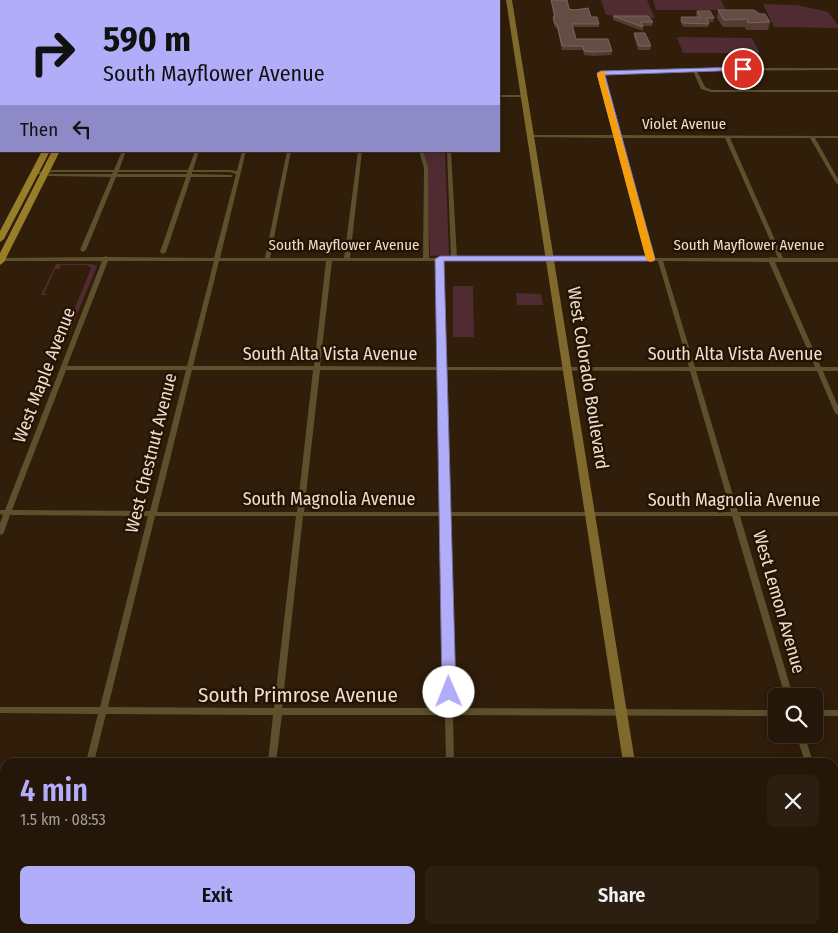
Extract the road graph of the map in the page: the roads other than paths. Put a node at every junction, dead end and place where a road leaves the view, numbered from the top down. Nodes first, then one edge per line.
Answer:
1 (509, 0) edge
2 (694, 69) junction
3 (838, 69) edge
4 (838, 91) edge
5 (500, 96) edge
6 (525, 96) junction
7 (531, 136) junction
8 (618, 136) junction
9 (727, 137) junction
10 (812, 137) junction
11 (838, 137) edge
12 (45, 152) edge
13 (55, 152) edge
14 (124, 152) edge
15 (197, 152) edge
16 (244, 152) edge
17 (289, 152) edge
18 (360, 152) edge
19 (421, 152) edge
20 (449, 152) edge
21 (239, 173) junction
22 (33, 174) junction
23 (44, 174) junction
24 (115, 174) junction
25 (190, 174) junction
26 (838, 183) edge
27 (0, 239) edge
28 (83, 250) dead end
29 (163, 252) dead end
30 (106, 258) junction
31 (217, 258) junction
32 (268, 259) junction
33 (329, 259) junction
34 (347, 259) junction
35 (426, 259) junction
36 (440, 259) junction
37 (454, 259) junction
38 (550, 259) junction
39 (651, 259) junction
40 (660, 259) junction
41 (771, 259) junction
42 (1, 260) edge
43 (782, 260) junction
44 (838, 260) edge
45 (63, 368) junction
46 (189, 369) junction
47 (317, 369) junction
48 (442, 369) junction
49 (568, 369) junction
50 (694, 369) junction
51 (819, 369) junction
52 (838, 369) edge
53 (838, 413) edge
54 (4, 512) edge
55 (153, 514) junction
56 (300, 514) junction
57 (445, 514) junction
58 (838, 514) edge
59 (591, 515) junction
60 (736, 515) junction
61 (0, 532) edge
62 (787, 688) edge
63 (0, 710) edge
64 (104, 711) junction
65 (278, 712) junction
66 (449, 712) junction
67 (621, 712) junction
68 (768, 713) edge
69 (823, 713) edge
70 (838, 713) edge
71 (803, 743) edge
72 (91, 758) edge
73 (272, 758) edge
74 (450, 758) edge
75 (628, 758) edge
76 (808, 758) edge

1 - 6 street, West Colorado Boulevard
2 - 3 street
2 - 4 street
2 - 8 street
5 - 6 street
6 - 7 street, West Colorado Boulevard
7 - 8 street, Violet Avenue
7 - 38 street, West Colorado Boulevard
8 - 9 street, Violet Avenue
8 - 39 street
9 - 10 street, Violet Avenue
9 - 43 street
10 - 11 street, Violet Avenue
10 - 26 street
12 - 22 main road
13 - 23 main road
14 - 24 street
15 - 25 street
16 - 21 street, West Chestnut Avenue
17 - 32 street
18 - 34 street
19 - 35 street
20 - 37 street
21 - 25 street
21 - 31 street, West Chestnut Avenue
22 - 23 street
22 - 27 main road
23 - 24 street
23 - 42 main road
24 - 25 street
24 - 28 street
25 - 29 street
30 - 31 street, South Mayflower Avenue
30 - 42 street, South Mayflower Avenue
30 - 45 street, West Maple Avenue
31 - 32 street, South Mayflower Avenue
31 - 46 street, West Chestnut Avenue
32 - 33 street, South Mayflower Avenue
33 - 34 street, South Mayflower Avenue
33 - 47 street
34 - 35 street, South Mayflower Avenue
35 - 36 street, South Mayflower Avenue
36 - 37 street, South Mayflower Avenue
36 - 48 street
37 - 38 street, South Mayflower Avenue
38 - 39 street, South Mayflower Avenue
38 - 49 street, West Colorado Boulevard
39 - 40 street, South Mayflower Avenue
40 - 41 street, South Mayflower Avenue
40 - 50 street, West Lemon Avenue
41 - 43 street, South Mayflower Avenue
41 - 51 street
43 - 44 street, South Mayflower Avenue
45 - 46 street, South Alta Vista Avenue
45 - 54 street, West Maple Avenue
46 - 47 street, South Alta Vista Avenue
46 - 55 street, West Chestnut Avenue
47 - 48 street, South Alta Vista Avenue
47 - 56 street
48 - 49 street, South Alta Vista Avenue
48 - 57 street
49 - 50 street, South Alta Vista Avenue
49 - 59 street, West Colorado Boulevard
50 - 51 street, South Alta Vista Avenue
50 - 60 street, West Lemon Avenue
51 - 52 street, South Alta Vista Avenue
51 - 53 street
54 - 55 street, South Magnolia Avenue
54 - 61 street, West Maple Avenue
55 - 56 street, South Magnolia Avenue
55 - 64 street, West Chestnut Avenue
56 - 57 street, South Magnolia Avenue
56 - 65 street
57 - 59 street, South Magnolia Avenue
57 - 66 street
58 - 60 street, South Magnolia Avenue
59 - 60 street, South Magnolia Avenue
59 - 67 street, West Colorado Boulevard
60 - 62 street, West Lemon Avenue
63 - 64 street, South Primrose Avenue
64 - 65 street, South Primrose Avenue
64 - 72 street, West Chestnut Avenue
65 - 66 street, South Primrose Avenue
65 - 73 street
66 - 67 street, South Primrose Avenue
66 - 74 street
67 - 68 street, South Primrose Avenue
67 - 75 street, West Colorado Boulevard
69 - 70 street
71 - 76 street

